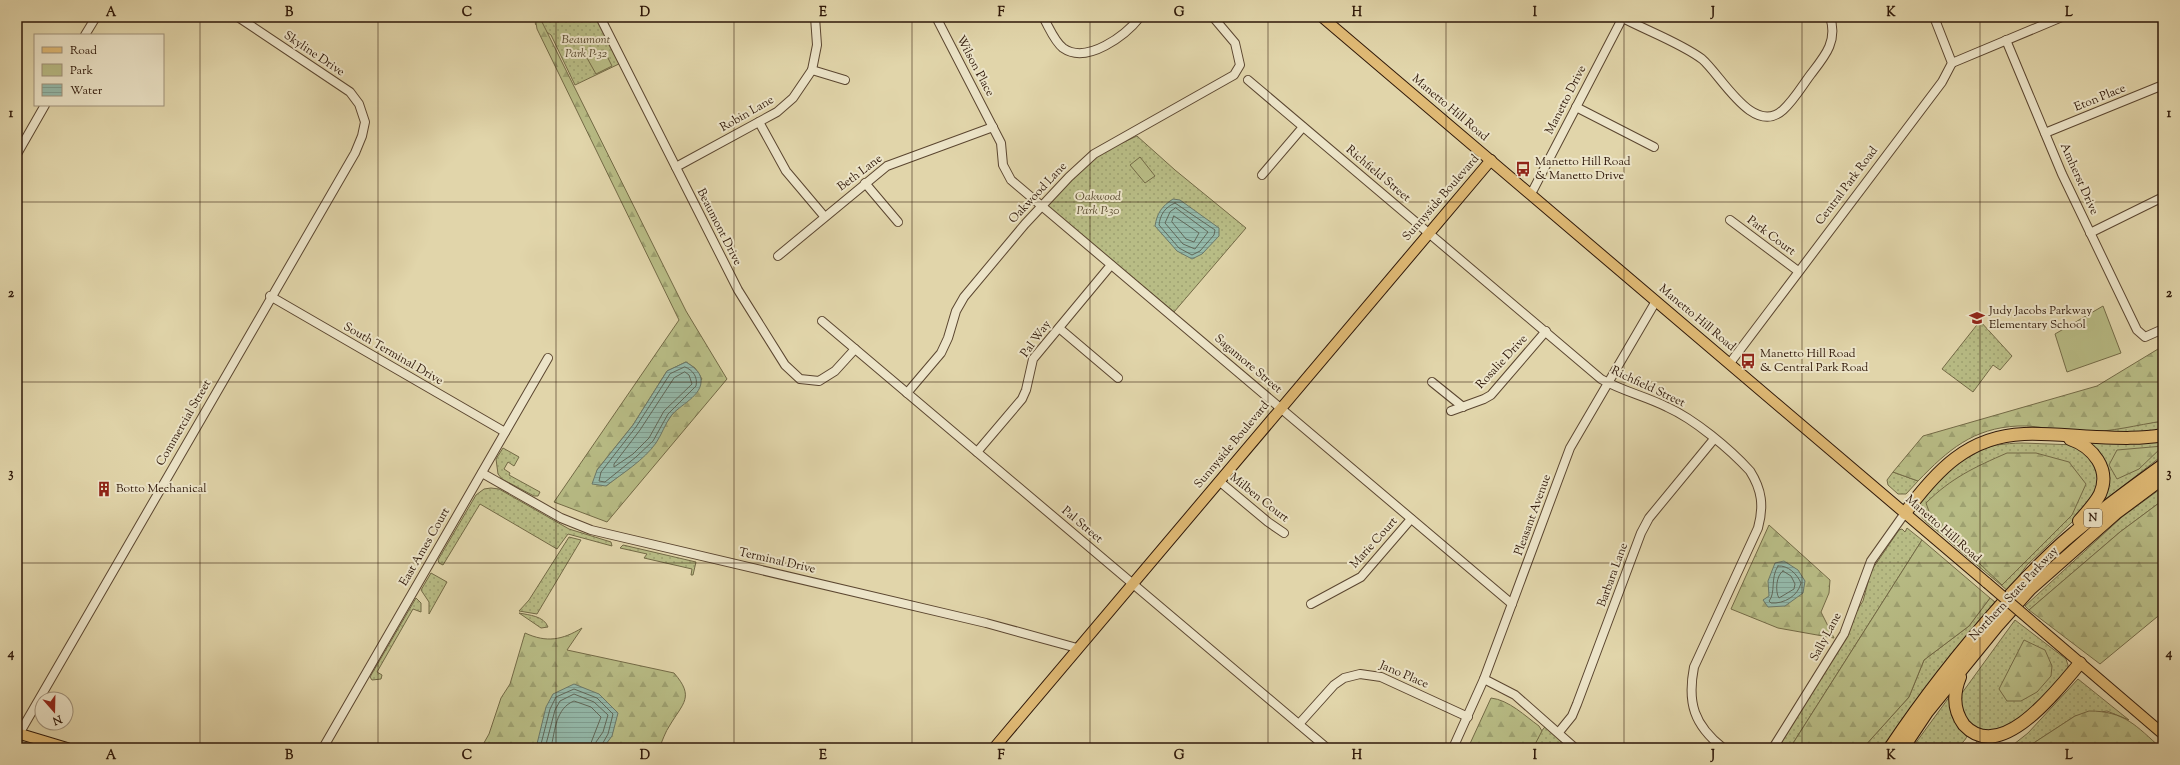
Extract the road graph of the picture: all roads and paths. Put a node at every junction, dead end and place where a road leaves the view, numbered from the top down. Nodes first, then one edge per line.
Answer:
1 (96, 17) edge
2 (238, 17) edge
3 (600, 17) edge
4 (815, 17) edge
5 (936, 17) edge
6 (1044, 17) edge
7 (1140, 17) edge
8 (1213, 17) edge
9 (1322, 17) edge
10 (1622, 17) edge
11 (1830, 17) edge
12 (1934, 17) edge
13 (2038, 17) edge
14 (2062, 17) edge
15 (2041, 26) junction
16 (86, 34) edge
17 (2006, 40) junction
18 (1952, 63) junction
19 (812, 70) junction
20 (845, 80) dead end
21 (1248, 80) dead end
22 (2163, 85) edge
23 (44, 106) edge
24 (1576, 107) junction
25 (364, 122) joint
26 (759, 122) junction
27 (993, 127) junction
28 (1304, 127) junction
29 (2045, 133) junction
30 (1654, 147) dead end
31 (17, 154) edge
32 (1491, 160) junction
33 (676, 167) junction
34 (1262, 176) dead end
35 (865, 183) junction
36 (1531, 194) junction
37 (2163, 197) edge
38 (1042, 207) junction
39 (824, 216) junction
40 (1730, 220) dead end
41 (898, 222) dead end
42 (1428, 232) junction
43 (2090, 233) junction
44 (778, 256) dead end
45 (1111, 265) junction
46 (1798, 271) junction
47 (270, 296) junction
48 (1656, 300) junction
49 (822, 321) dead end
50 (1059, 328) junction
51 (2163, 330) edge
52 (1546, 331) junction
53 (855, 349) junction
54 (548, 358) dead end
55 (1730, 363) junction
56 (1118, 378) dead end
57 (1432, 382) dead end
58 (1610, 383) junction
59 (907, 393) junction
60 (1463, 407) junction
61 (1280, 408) junction
62 (1450, 411) dead end
63 (505, 432) junction
64 (2163, 435) edge
65 (2062, 436) junction
66 (1714, 439) junction
67 (977, 452) junction
68 (2163, 465) edge
69 (482, 473) junction
70 (2163, 478) edge
71 (1219, 481) junction
72 (1905, 513) junction
73 (1411, 519) junction
74 (1284, 533) dead end
75 (2068, 538) junction
76 (1132, 583) junction
77 (1311, 604) dead end
78 (1512, 604) junction
79 (1077, 648) junction
80 (2081, 664) junction
81 (1962, 670) junction
82 (1484, 679) junction
83 (1468, 716) junction
84 (1299, 724) junction
85 (1559, 732) junction
86 (18, 733) edge
87 (2163, 734) edge
88 (2003, 746) dead end
89 (66, 748) edge
90 (323, 748) edge
91 (994, 748) edge
92 (1327, 748) edge
93 (1453, 748) edge
94 (1576, 748) edge
95 (1723, 748) edge
96 (1773, 748) edge
97 (1890, 748) edge
98 (1903, 748) edge

1 - 16 street
2 - 25 street, Skyline Drive
3 - 33 street, Beaumont Drive
4 - 19 street, Robin Lane
5 - 27 street, Wilson Place
6 - 7 street
8 - 38 street, Oakwood Lane
9 - 32 main road, Manetto Hill Road
10 - 11 street
10 - 24 street, Manetto Drive
12 - 18 street
13 - 15 street
14 - 15 street
15 - 17 street
17 - 18 street
17 - 29 street, Amherst Drive
18 - 46 street, Central Park Road
19 - 20 street
19 - 26 street, Robin Lane
21 - 28 street, Richfield Street
22 - 29 street, Eton Place
23 - 31 street
24 - 30 street
24 - 36 street, Manetto Drive
25 - 47 street, Commercial Street
26 - 33 street, Robin Lane
26 - 39 street
27 - 35 street, Beth Lane
27 - 38 street, Sagamore Street
28 - 34 street
28 - 42 street, Richfield Street
29 - 43 street, Amherst Drive
32 - 36 main road, Manetto Hill Road
32 - 42 main road, Sunnyside Boulevard
33 - 53 street, Beaumont Drive
35 - 39 street, Beth Lane
35 - 41 street
36 - 48 main road, Manetto Hill Road
37 - 43 street
38 - 45 street, Sagamore Street
38 - 59 street, Oakwood Lane
39 - 44 street, Beth Lane
40 - 46 street, Park Court
42 - 52 street, Richfield Street
42 - 61 main road, Sunnyside Boulevard
43 - 51 street, Amherst Drive
45 - 50 street, Pal Way
45 - 61 street, Sagamore Street
46 - 55 street, Central Park Road
47 - 63 street, South Terminal Drive
47 - 86 street, Commercial Street
48 - 55 main road, Manetto Hill Road
48 - 58 street, Pleasant Avenue
49 - 53 street, Pal Street
50 - 56 street
50 - 67 street, Pal Way
52 - 58 street, Richfield Street
52 - 60 street, Rosalie Drive
53 - 59 street, Pal Street
54 - 63 street, East Ames Court
55 - 72 main road, Manetto Hill Road
57 - 60 street
58 - 66 street, Richfield Street
58 - 78 street, Pleasant Avenue
59 - 67 street, Pal Street
60 - 62 street, Rosalie Drive
61 - 71 main road, Sunnyside Boulevard
61 - 73 street, Sagamore Street
63 - 69 street, East Ames Court
64 - 65 highway
65 - 72 highway
65 - 75 highway
66 - 85 street, Barbara Lane
66 - 95 street, Richfield Street
67 - 76 street, Pal Street
68 - 75 highway, Northern State Parkway / N
69 - 79 street, Terminal Drive
69 - 90 street, East Ames Court
70 - 81 highway, Northern State Parkway / N
71 - 74 street, Milben Court
71 - 76 main road, Sunnyside Boulevard
72 - 80 main road, Manetto Hill Road, bridge
72 - 96 street, Sally Lane
73 - 77 street, Marie Court
73 - 78 street, Sagamore Street
75 - 97 highway, Northern State Parkway / N
76 - 79 main road, Sunnyside Boulevard
76 - 84 street, Pal Street
78 - 82 street, Pleasant Avenue
79 - 91 main road, Sunnyside Boulevard
80 - 81 highway
80 - 87 main road, Manetto Hill Road
80 - 88 highway
81 - 98 highway, Northern State Parkway / N
82 - 83 street, Pleasant Avenue
82 - 85 street
83 - 84 street, Jano Place
83 - 93 street, Pleasant Avenue
84 - 92 street, Pal Street
85 - 94 street
86 - 89 main road

